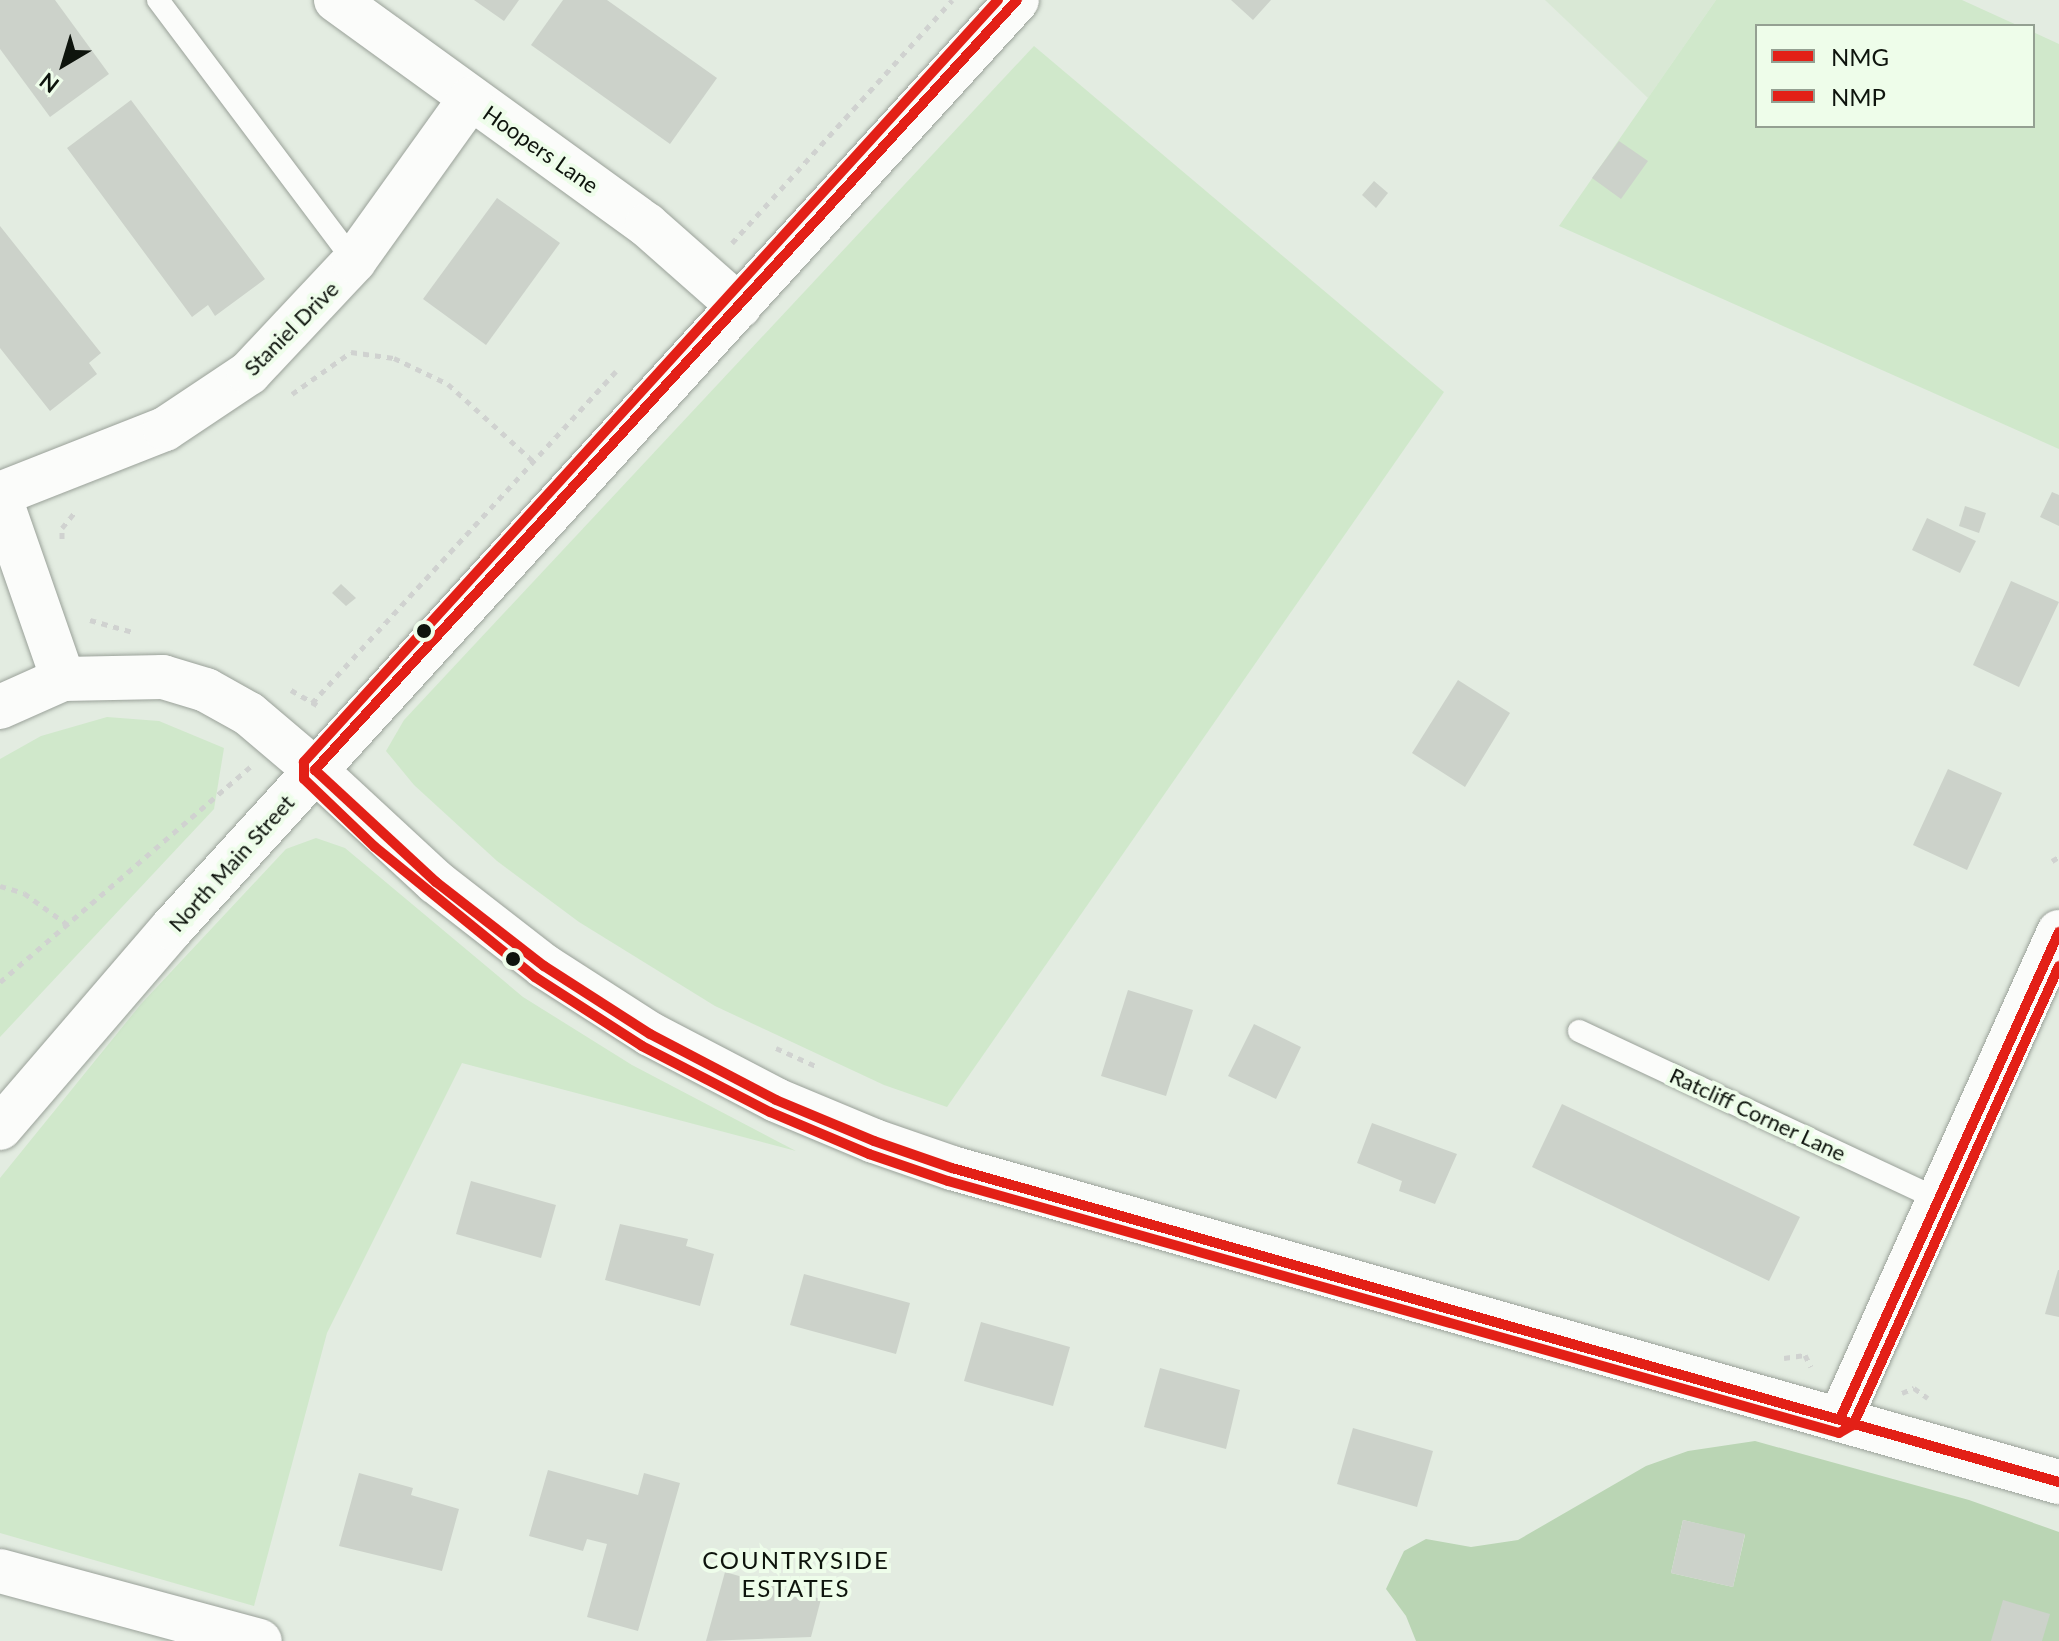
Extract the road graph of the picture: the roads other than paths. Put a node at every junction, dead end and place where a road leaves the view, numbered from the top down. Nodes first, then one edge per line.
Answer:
1 (158, 0) edge
2 (336, 0) edge
3 (1017, 0) edge
4 (470, 99) junction
5 (354, 261) junction
6 (739, 306) junction
7 (0, 496) edge
8 (63, 679) junction
9 (0, 707) edge
10 (315, 770) junction
11 (2059, 932) edge
12 (1579, 1031) dead end
13 (0, 1128) edge
14 (1936, 1198) junction
15 (1840, 1419) junction
16 (2059, 1482) edge
17 (0, 1571) edge
18 (168, 1629) edge
19 (260, 1641) edge

1 - 5 lane
2 - 4 street, Hoopers Lane
3 - 6 street, North Main Street
4 - 5 street, Staniel Drive
4 - 6 street, Hoopers Lane
5 - 7 street, Staniel Drive
6 - 10 street, North Main Street
7 - 8 street, Staniel Drive
8 - 9 street
8 - 10 street
10 - 13 street, North Main Street
10 - 15 street
11 - 14 street
12 - 14 lane, Ratcliff Corner Lane
14 - 15 street
15 - 16 street
17 - 18 street
18 - 19 street

